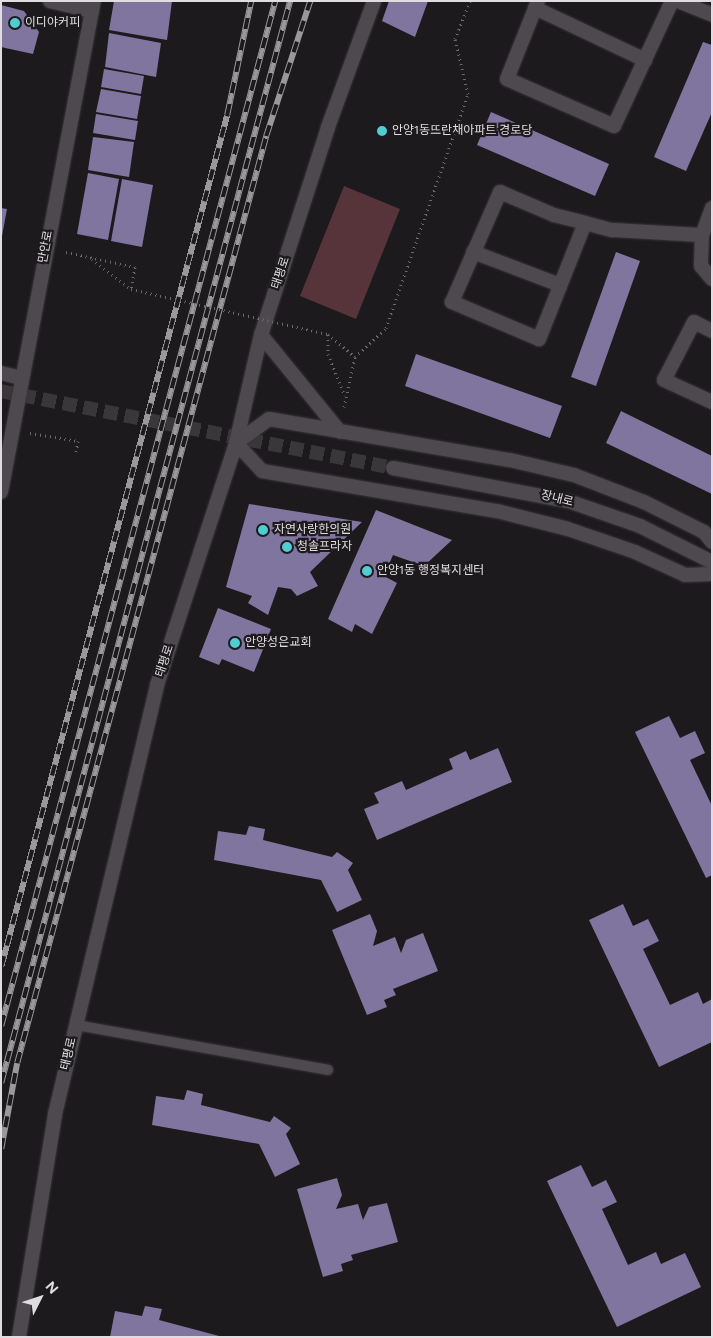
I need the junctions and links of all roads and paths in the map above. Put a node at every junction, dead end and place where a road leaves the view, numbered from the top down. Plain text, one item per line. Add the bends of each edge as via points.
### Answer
1 (50, 1) edge
2 (374, 1) edge
3 (470, 1) edge
4 (672, 1) edge
5 (678, 1) edge
6 (536, 5) edge
7 (93, 6) edge
8 (712, 16) edge
9 (645, 60) junction
10 (712, 208) edge
11 (585, 223) junction
12 (702, 235) junction
13 (45, 248) junction
14 (473, 252) junction
15 (90, 257) junction
16 (712, 279) edge
17 (560, 285) junction
18 (131, 289) junction
19 (712, 331) edge
20 (328, 334) junction
21 (261, 335) junction
22 (355, 357) junction
23 (1, 373) edge
24 (21, 378) junction
25 (345, 396) junction
26 (712, 402) edge
27 (9, 422) edge
28 (340, 432) junction
29 (236, 443) junction
30 (76, 452) dead end
31 (392, 468) tunnel mouth
32 (1, 492) edge
33 (712, 542) edge
34 (712, 562) edge
35 (712, 574) edge
36 (76, 1025) junction
37 (328, 1070) dead end
38 (19, 1337) edge

1 - 7 street
2 - 21 street, 태평로 via 328,127
3 - 22 path via 455,39 468,94 386,328
4 - 9 street
5 - 8 street
6 - 9 street
6 - 9 street via 507,79 614,126
7 - 13 street, 만안로
10 - 12 street
11 - 12 street via 612,230
11 - 14 street via 554,215 500,192
11 - 17 street
12 - 16 street via 701,266
13 - 15 path
13 - 24 street, 만안로
14 - 17 street
14 - 17 street via 452,302 539,339
15 - 18 path
15 - 18 path, bridge via 135,267
18 - 20 path, bridge
19 - 26 street via 694,322 664,380
20 - 22 path
20 - 25 path, bridge via 328,354
21 - 28 street
21 - 29 street, 태평로
22 - 25 path
23 - 24 street
24 - 27 street, 만안로
25 - 28 path
27 - 30 path via 78,441
27 - 32 street, 만안로
28 - 29 street via 269,419
28 - 33 street via 510,460 574,475 644,502 704,532
29 - 35 street via 262,471 497,511 568,529 635,552 685,575
29 - 36 street, 태평로 via 157,685
31 - 34 street, 장내로 via 568,501 640,526
36 - 37 lane
36 - 38 street, 태평로 via 55,1114

